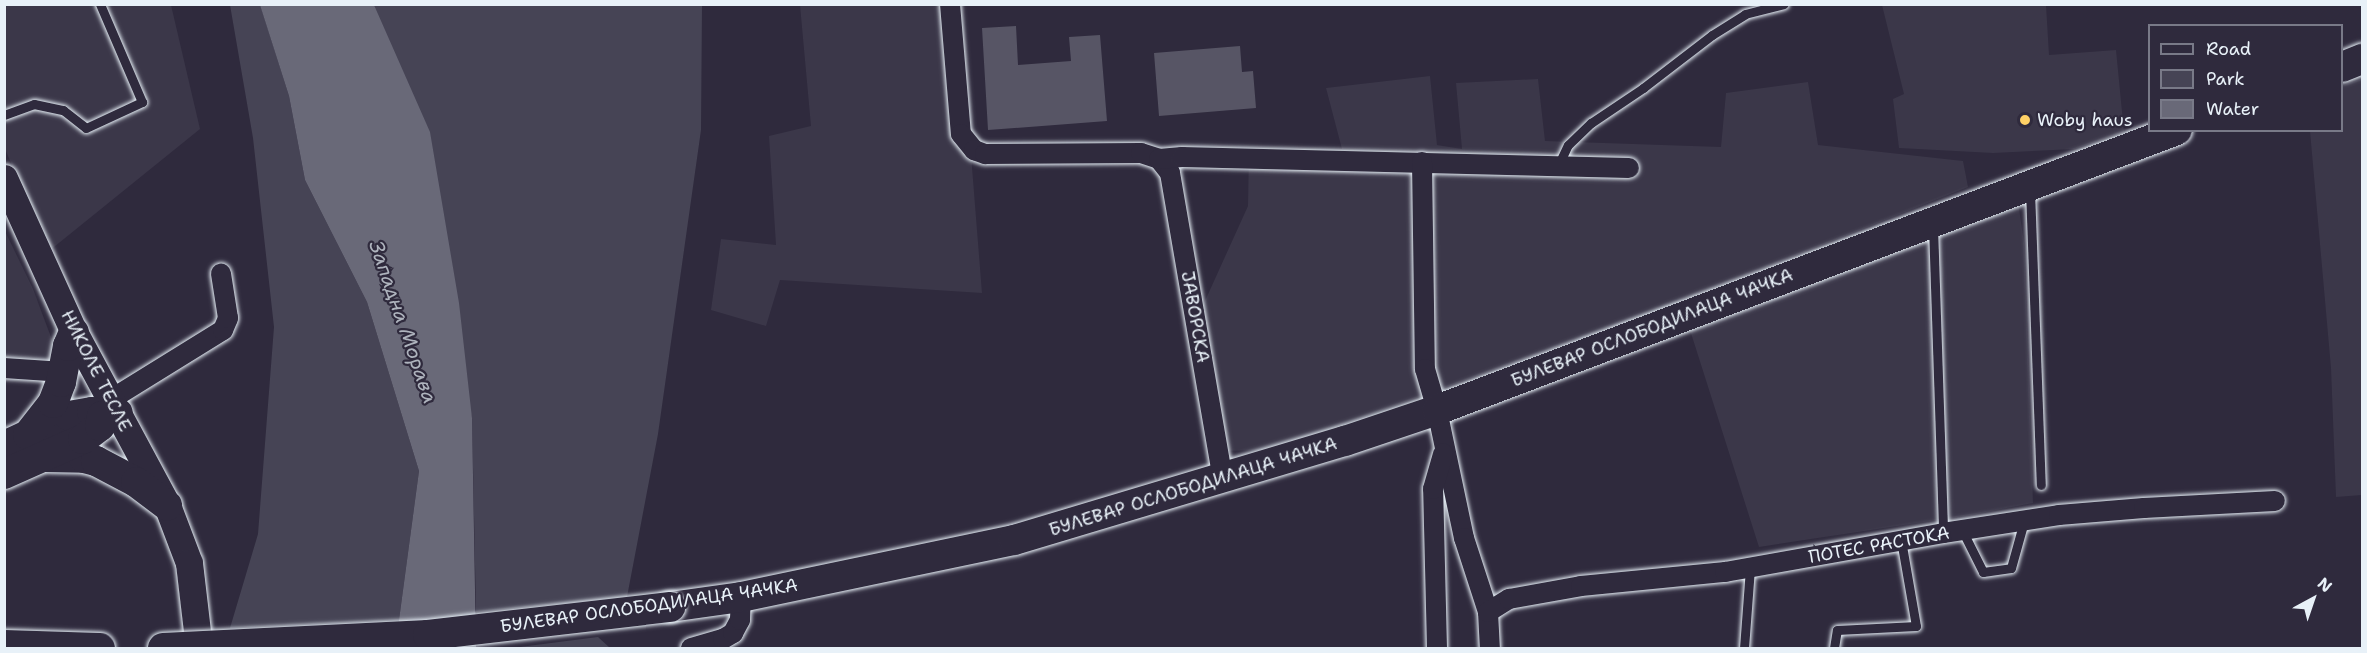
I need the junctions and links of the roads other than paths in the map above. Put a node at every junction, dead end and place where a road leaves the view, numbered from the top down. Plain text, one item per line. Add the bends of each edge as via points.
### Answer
1 (100, 4) edge
2 (951, 4) edge
3 (1784, 4) edge
4 (2362, 58) edge
5 (2343, 67) edge
6 (4, 115) edge
7 (2172, 132) edge
8 (1159, 159) junction
9 (1422, 162) junction
10 (1558, 166) junction
11 (1629, 168) dead end
12 (4, 178) edge
13 (2030, 185) junction
14 (1933, 221) junction
15 (221, 274) dead end
16 (74, 332) junction
17 (4, 368) edge
18 (64, 372) junction
19 (110, 410) junction
20 (1437, 410) junction
21 (26, 446) edge
22 (1444, 450) junction
23 (4, 474) edge
24 (1223, 479) junction
25 (2041, 485) dead end
26 (2275, 501) dead end
27 (167, 505) junction
28 (2024, 521) junction
29 (1952, 531) junction
30 (1901, 540) junction
31 (1750, 568) junction
32 (741, 597) junction
33 (1488, 612) junction
34 (4, 645) edge
35 (100, 648) edge
36 (163, 648) edge
37 (199, 648) edge
38 (691, 648) edge
39 (1437, 648) edge
40 (1490, 648) edge
41 (1744, 648) edge
42 (1834, 648) edge

1 - 6 lane via 142,102 86,128 63,110 34,104
2 - 8 street via 961,134 974,150 985,154 1141,153
3 - 10 lane via 1745,14 1712,34 1591,123 1568,145
4 - 5 main road
7 - 13 main road, БУЛЕВАР ОСЛОБОДИЛАЦА ЧАЧКА
8 - 9 street
8 - 24 street, ЈАВОРСКА via 1170,173
9 - 10 street
9 - 20 street via 1425,369
10 - 11 street
12 - 16 street, НИКОЛЕ ТЕСЛЕ
13 - 14 main road, БУЛЕВАР ОСЛОБОДИЛАЦА ЧАЧКА
13 - 25 lane
14 - 20 main road, БУЛЕВАР ОСЛОБОДИЛАЦА ЧАЧКА
14 - 29 lane
15 - 19 street via 228,318 223,330
16 - 18 main road
16 - 19 street, НИКОЛЕ ТЕСЛЕ
17 - 18 street
18 - 21 main road via 53,403
19 - 21 main road via 83,439
19 - 27 street, НИКОЛЕ ТЕСЛЕ
20 - 22 street
20 - 24 main road, БУЛЕВАР ОСЛОБОДИЛАЦА ЧАЧКА
21 - 23 main road
21 - 27 main road via 96,461 124,474
22 - 33 street via 1464,538
22 - 39 street via 1433,489
24 - 32 main road, БУЛЕВАР ОСЛОБОДИЛАЦА ЧАЧКА via 1014,540
26 - 28 street, ПОТЕС РАСТОКА via 2144,508
27 - 37 street, НИКОЛЕ ТЕСЛЕ via 189,563
28 - 29 street, ПОТЕС РАСТОКА
28 - 29 lane via 2011,568 1983,572
29 - 30 street, ПОТЕС РАСТОКА
30 - 31 street, ПОТЕС РАСТОКА
30 - 42 lane via 1916,626 1837,630
31 - 33 street, ПОТЕС РАСТОКА via 1581,586 1509,599
31 - 41 lane
32 - 36 main road, БУЛЕВАР ОСЛОБОДИЛАЦА ЧАЧКА, bridge via 428,635
32 - 38 street via 740,620 734,633
33 - 40 street
34 - 35 main road

